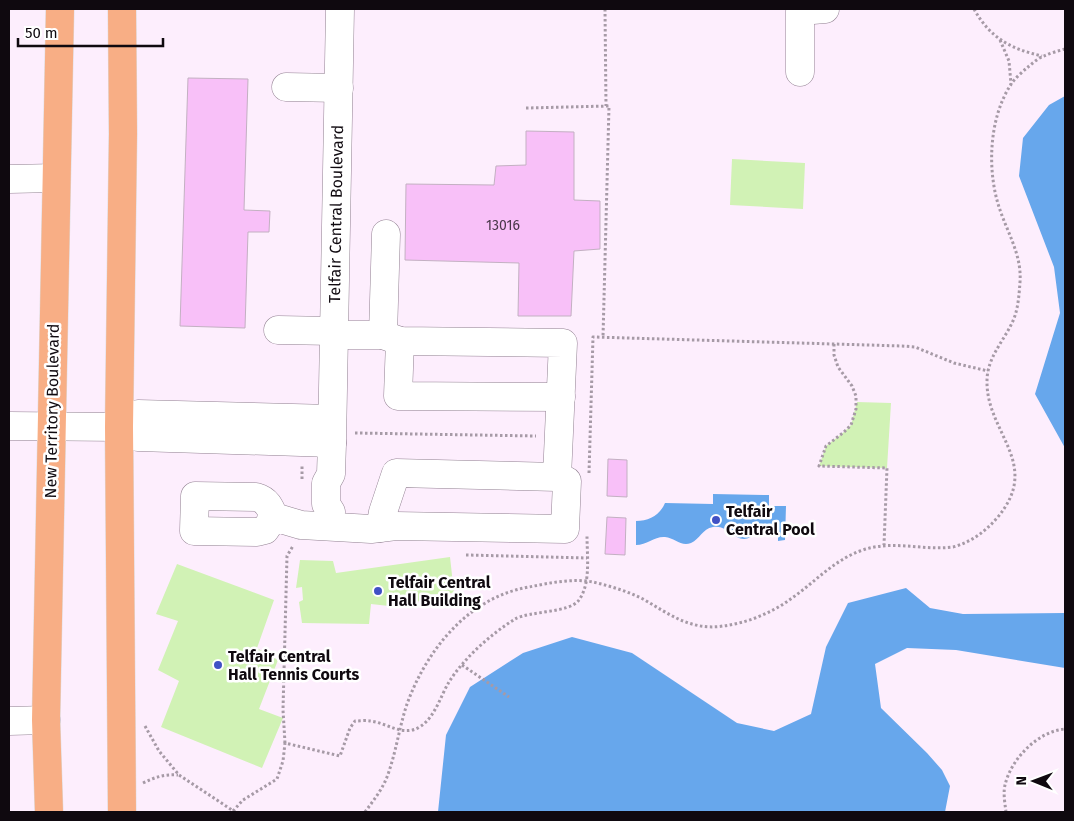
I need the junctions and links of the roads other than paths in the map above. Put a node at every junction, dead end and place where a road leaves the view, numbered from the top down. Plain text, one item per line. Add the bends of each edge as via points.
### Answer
1 (60, 9) edge
2 (122, 9) edge
3 (340, 9) edge
4 (825, 9) edge
5 (800, 72) dead end
6 (286, 87) dead end
7 (339, 88) junction
8 (56, 178) junction
9 (9, 179) edge
10 (386, 234) dead end
11 (278, 330) dead end
12 (334, 333) junction
13 (392, 338) junction
14 (561, 397) junction
15 (9, 426) edge
16 (51, 427) junction
17 (119, 427) junction
18 (332, 431) junction
19 (557, 477) junction
20 (274, 517) dead end
21 (330, 519) junction
22 (380, 528) junction
23 (46, 720) junction
24 (9, 722) edge
25 (49, 812) edge
26 (122, 812) edge

1 - 8 main road, New Territory Boulevard
2 - 17 main road
3 - 7 street, Telfair Central Boulevard
4 - 5 street via 800,11
6 - 7 street
7 - 12 street, Telfair Central Boulevard
8 - 9 street
8 - 16 main road, New Territory Boulevard
10 - 13 street
11 - 12 street
12 - 13 street
12 - 18 street, Telfair Central Boulevard
13 - 14 street via 398,396
13 - 14 street via 563,343
14 - 19 street
15 - 16 street
16 - 17 street
16 - 23 main road, New Territory Boulevard
17 - 18 street via 138,437 242,428
17 - 26 main road
18 - 21 street, Telfair Central Boulevard via 331,474 336,483
19 - 22 street via 396,473
19 - 22 street via 567,482 565,529
20 - 21 street via 300,525
21 - 22 street
23 - 24 street
23 - 25 main road, New Territory Boulevard

